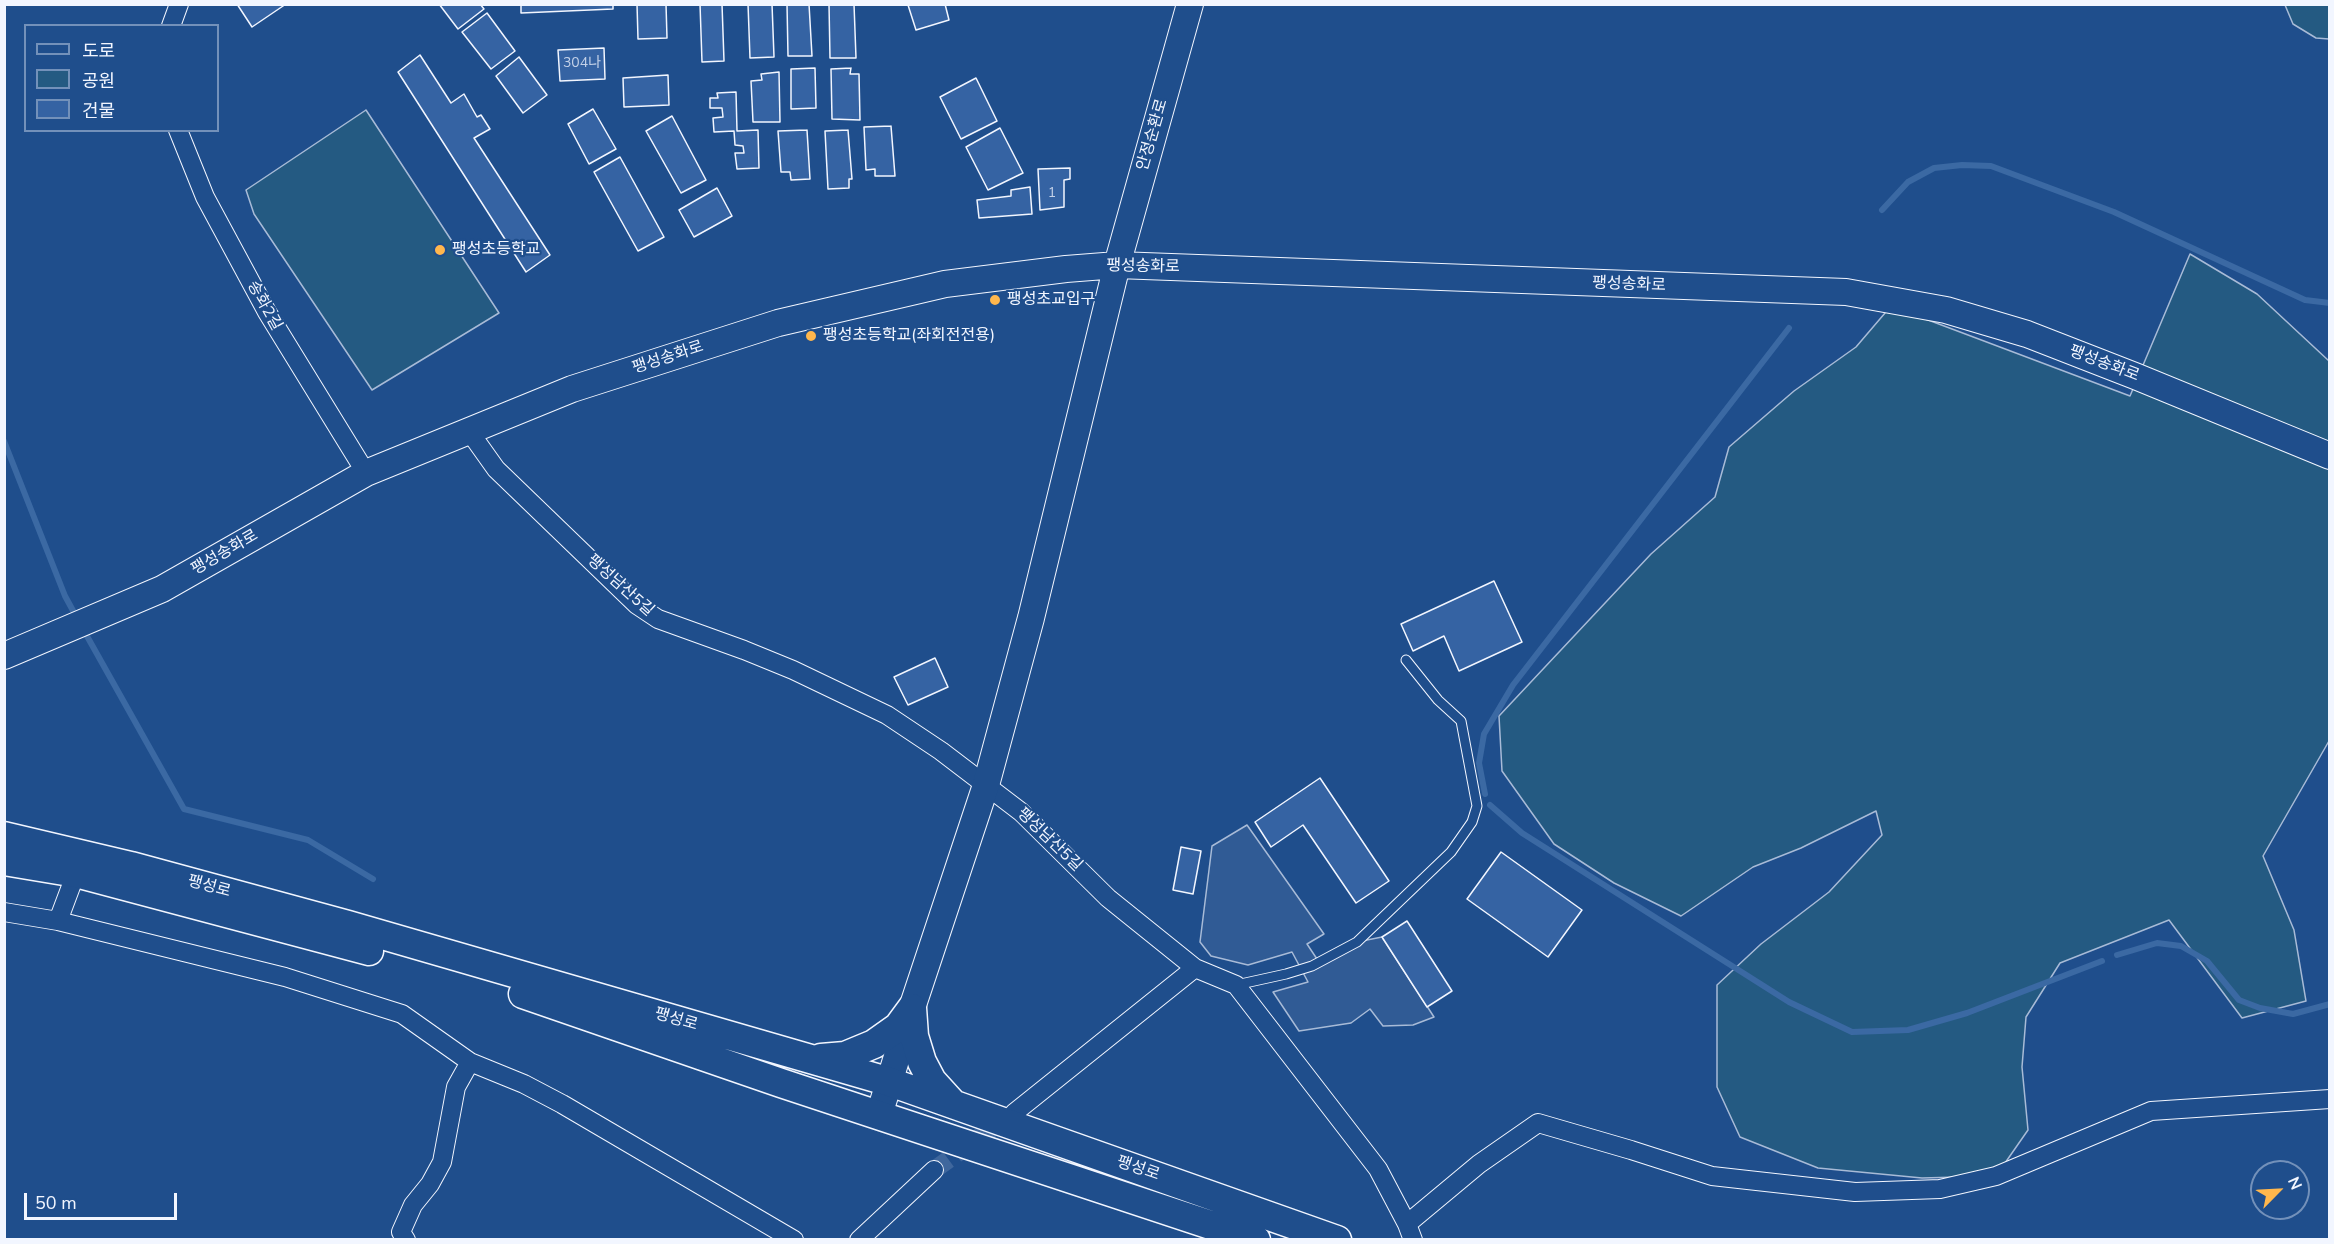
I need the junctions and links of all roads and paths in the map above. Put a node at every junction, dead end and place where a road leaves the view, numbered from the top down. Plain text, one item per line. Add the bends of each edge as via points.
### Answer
1 (179, 4) edge
2 (1190, 4) edge
3 (172, 24) edge
4 (179, 132) edge
5 (1117, 265) junction
6 (469, 431) junction
7 (2330, 456) edge
8 (366, 473) junction
9 (4, 656) edge
10 (1406, 660) dead end
11 (986, 785) junction
12 (4, 825) edge
13 (4, 836) edge
14 (35, 842) junction
15 (4, 861) edge
16 (76, 873) junction
17 (4, 912) edge
18 (58, 921) junction
19 (1195, 968) junction
20 (1236, 985) junction
21 (912, 1008) junction
22 (808, 1058) junction
23 (470, 1062) junction
24 (890, 1082) junction
25 (2330, 1099) edge
26 (954, 1104) junction
27 (1014, 1113) tunnel mouth
28 (879, 1115) junction
29 (934, 1170) tunnel mouth
30 (1410, 1232) edge
31 (406, 1239) edge
32 (794, 1239) edge
33 (859, 1239) edge
34 (1256, 1239) edge
35 (1337, 1239) edge

1 - 3 street
2 - 5 street, 안정순환로
4 - 8 street, 송화2길 via 205,197 267,312
5 - 6 street, 팽성송화로 via 945,284 778,323 572,389
5 - 7 street, 팽성송화로 via 1846,292 1946,310 2027,334
5 - 11 street, 안정순환로
6 - 8 street, 팽성송화로
6 - 11 street, 팽성남산5길 via 496,469 637,605 658,619 794,670 887,715
8 - 9 street, 팽성송화로 via 162,589
10 - 20 lane via 1438,700 1461,720 1478,806 1472,822 1451,852 1357,942 1312,966
11 - 19 street, 팽성남산5길 via 1021,812 1108,898
11 - 21 street, 안정순환로
12 - 14 street
13 - 14 main road, 팽성로
14 - 22 main road, 팽성로 via 348,925
15 - 16 main road, 팽성로
16 - 18 street
16 - 28 main road, 팽성로 via 495,984
17 - 18 street
18 - 23 street via 285,977 402,1014
19 - 20 street, 팽성남산5길
19 - 27 street
20 - 30 street via 1378,1169
21 - 22 main road via 898,1027 864,1048 834,1058
21 - 24 street, 안정순환로
21 - 26 main road via 914,1036 922,1062 932,1081
22 - 24 main road, 팽성로
23 - 31 street via 456,1087 442,1162 413,1205 401,1232
23 - 32 street via 562,1104
24 - 26 main road, 팽성로
24 - 28 street, 안정순환로
25 - 30 street via 2151,1111 1996,1176 1940,1189 1866,1192 1712,1176 1538,1123 1479,1164
26 - 35 main road, 팽성로
28 - 34 main road, 팽성로
29 - 33 street

